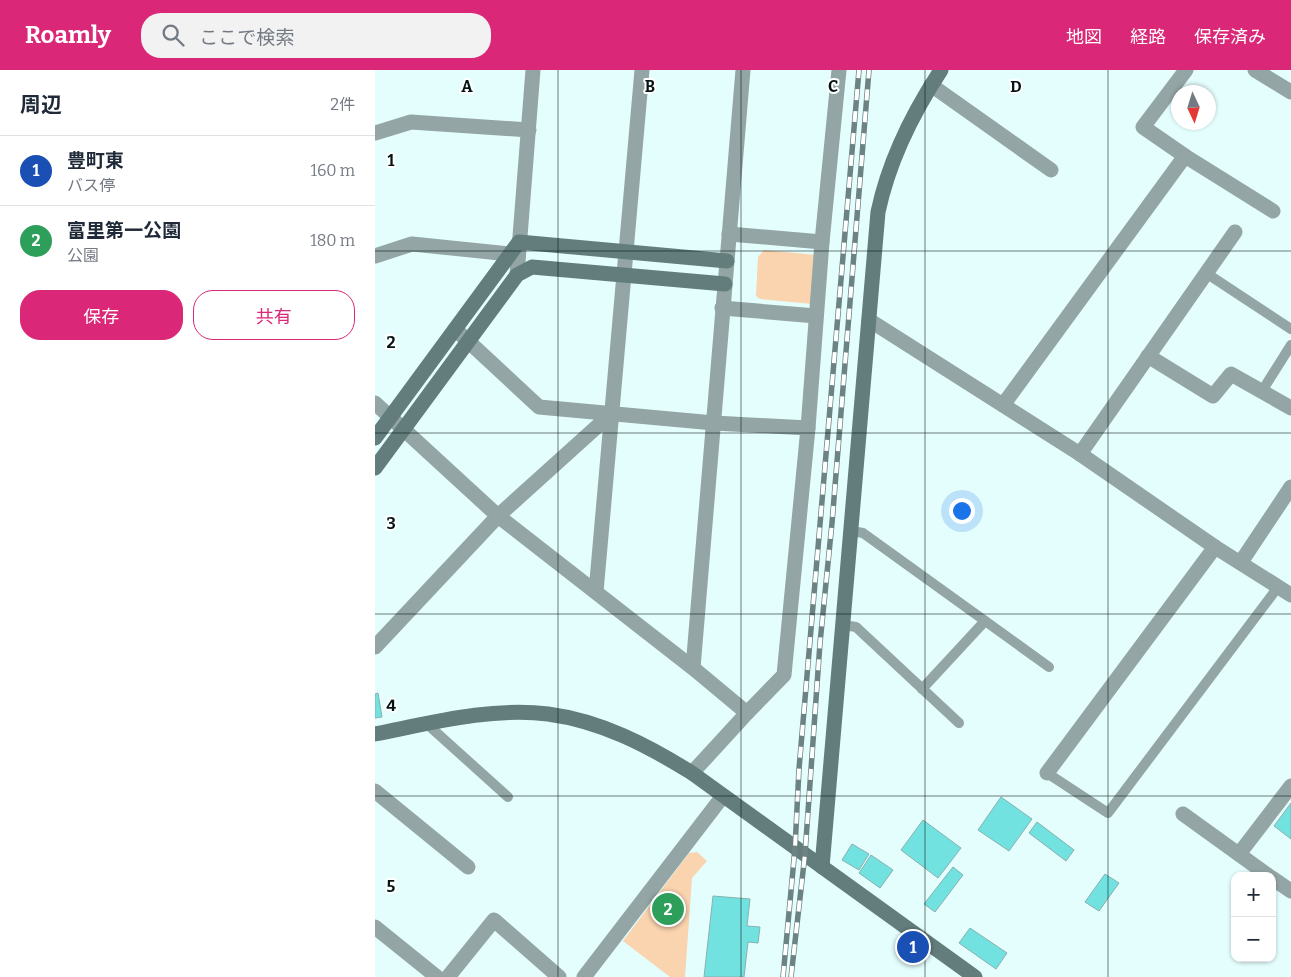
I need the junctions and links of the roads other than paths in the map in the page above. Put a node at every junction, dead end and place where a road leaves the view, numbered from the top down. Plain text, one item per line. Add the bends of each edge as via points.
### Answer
1 (533, 70) edge
2 (642, 70) edge
3 (743, 70) edge
4 (839, 70) edge
5 (941, 70) edge
6 (1186, 70) edge
7 (1255, 70) edge
8 (931, 85) junction
9 (1291, 92) edge
10 (529, 130) junction
11 (375, 133) edge
12 (1185, 156) junction
13 (1051, 170) dead end
14 (1273, 211) dead end
15 (1235, 232) dead end
16 (729, 234) junction
17 (822, 242) junction
18 (515, 248) junction
19 (625, 251) junction
20 (375, 256) edge
21 (727, 261) junction
22 (1206, 274) junction
23 (517, 275) junction
24 (623, 275) junction
25 (725, 284) junction
26 (722, 308) junction
27 (816, 316) junction
28 (869, 320) junction
29 (455, 329) junction
30 (1291, 329) edge
31 (468, 342) junction
32 (1291, 345) edge
33 (1148, 356) junction
34 (1262, 391) junction
35 (375, 403) edge
36 (1003, 405) junction
37 (1291, 408) edge
38 (611, 414) junction
39 (391, 417) junction
40 (714, 423) junction
41 (807, 428) junction
42 (403, 429) junction
43 (375, 438) edge
44 (1080, 454) junction
45 (375, 468) edge
46 (1291, 487) edge
47 (498, 516) junction
48 (851, 531) junction
49 (1215, 547) junction
50 (1241, 562) junction
51 (1285, 591) edge
52 (596, 592) junction
53 (985, 621) junction
54 (843, 625) junction
55 (375, 647) edge
56 (1049, 666) dead end
57 (693, 668) junction
58 (922, 689) junction
59 (747, 713) junction
60 (427, 724) junction
61 (959, 724) dead end
62 (375, 734) edge
63 (692, 773) junction
64 (1047, 774) joint
65 (1291, 786) edge
66 (375, 791) edge
67 (723, 796) junction
68 (509, 797) dead end
69 (1183, 814) dead end
70 (1239, 854) junction
71 (468, 867) dead end
72 (822, 867) junction
73 (1264, 872) edge
74 (1276, 880) edge
75 (1291, 891) edge
76 (375, 927) edge
77 (437, 977) edge
78 (447, 977) edge
79 (559, 977) edge
80 (583, 977) edge
81 (975, 977) edge

1 - 10 street
2 - 19 street
3 - 16 street
4 - 17 street
5 - 8 street
6 - 12 street via 1143,127
7 - 9 street
8 - 13 street
8 - 28 street via 908,126 883,185
10 - 11 street via 411,122
10 - 18 street
12 - 14 street
12 - 36 street
15 - 22 street
16 - 17 street
16 - 21 street
17 - 27 street
18 - 19 street
18 - 20 street via 412,244
18 - 23 street
18 - 29 street
19 - 21 street
19 - 24 street
21 - 25 street
22 - 30 lane
22 - 33 street
23 - 24 street via 532,268
23 - 31 street
24 - 25 street
24 - 38 street
25 - 26 street
26 - 27 street
26 - 40 street
27 - 41 street
28 - 36 street
28 - 48 street
29 - 31 street
29 - 39 street
31 - 38 street via 539,407
31 - 42 street
32 - 34 lane
33 - 34 street via 1213,396 1231,374
33 - 44 street
34 - 37 street
35 - 39 street
36 - 44 street
38 - 40 street
38 - 47 street
38 - 52 street
39 - 42 street
39 - 43 street
40 - 41 street
40 - 57 street
41 - 59 street via 784,675
42 - 45 street
42 - 47 street
44 - 49 street
46 - 50 street
47 - 52 street
47 - 55 street
48 - 53 lane via 863,533
48 - 54 street
49 - 50 street
49 - 64 street
50 - 51 street
51 - 64 lane via 1108,813
52 - 57 street
53 - 56 lane
53 - 58 lane
54 - 58 lane via 856,627
54 - 72 street
57 - 59 street
58 - 61 lane
59 - 63 street
60 - 62 street
60 - 63 street via 514,713 548,714 618,733 655,750
60 - 68 lane
63 - 67 street
65 - 70 street
66 - 71 street
67 - 72 street
67 - 80 street
69 - 70 street
70 - 73 street
72 - 81 street
74 - 75 street
76 - 77 street
78 - 79 street via 494,920

